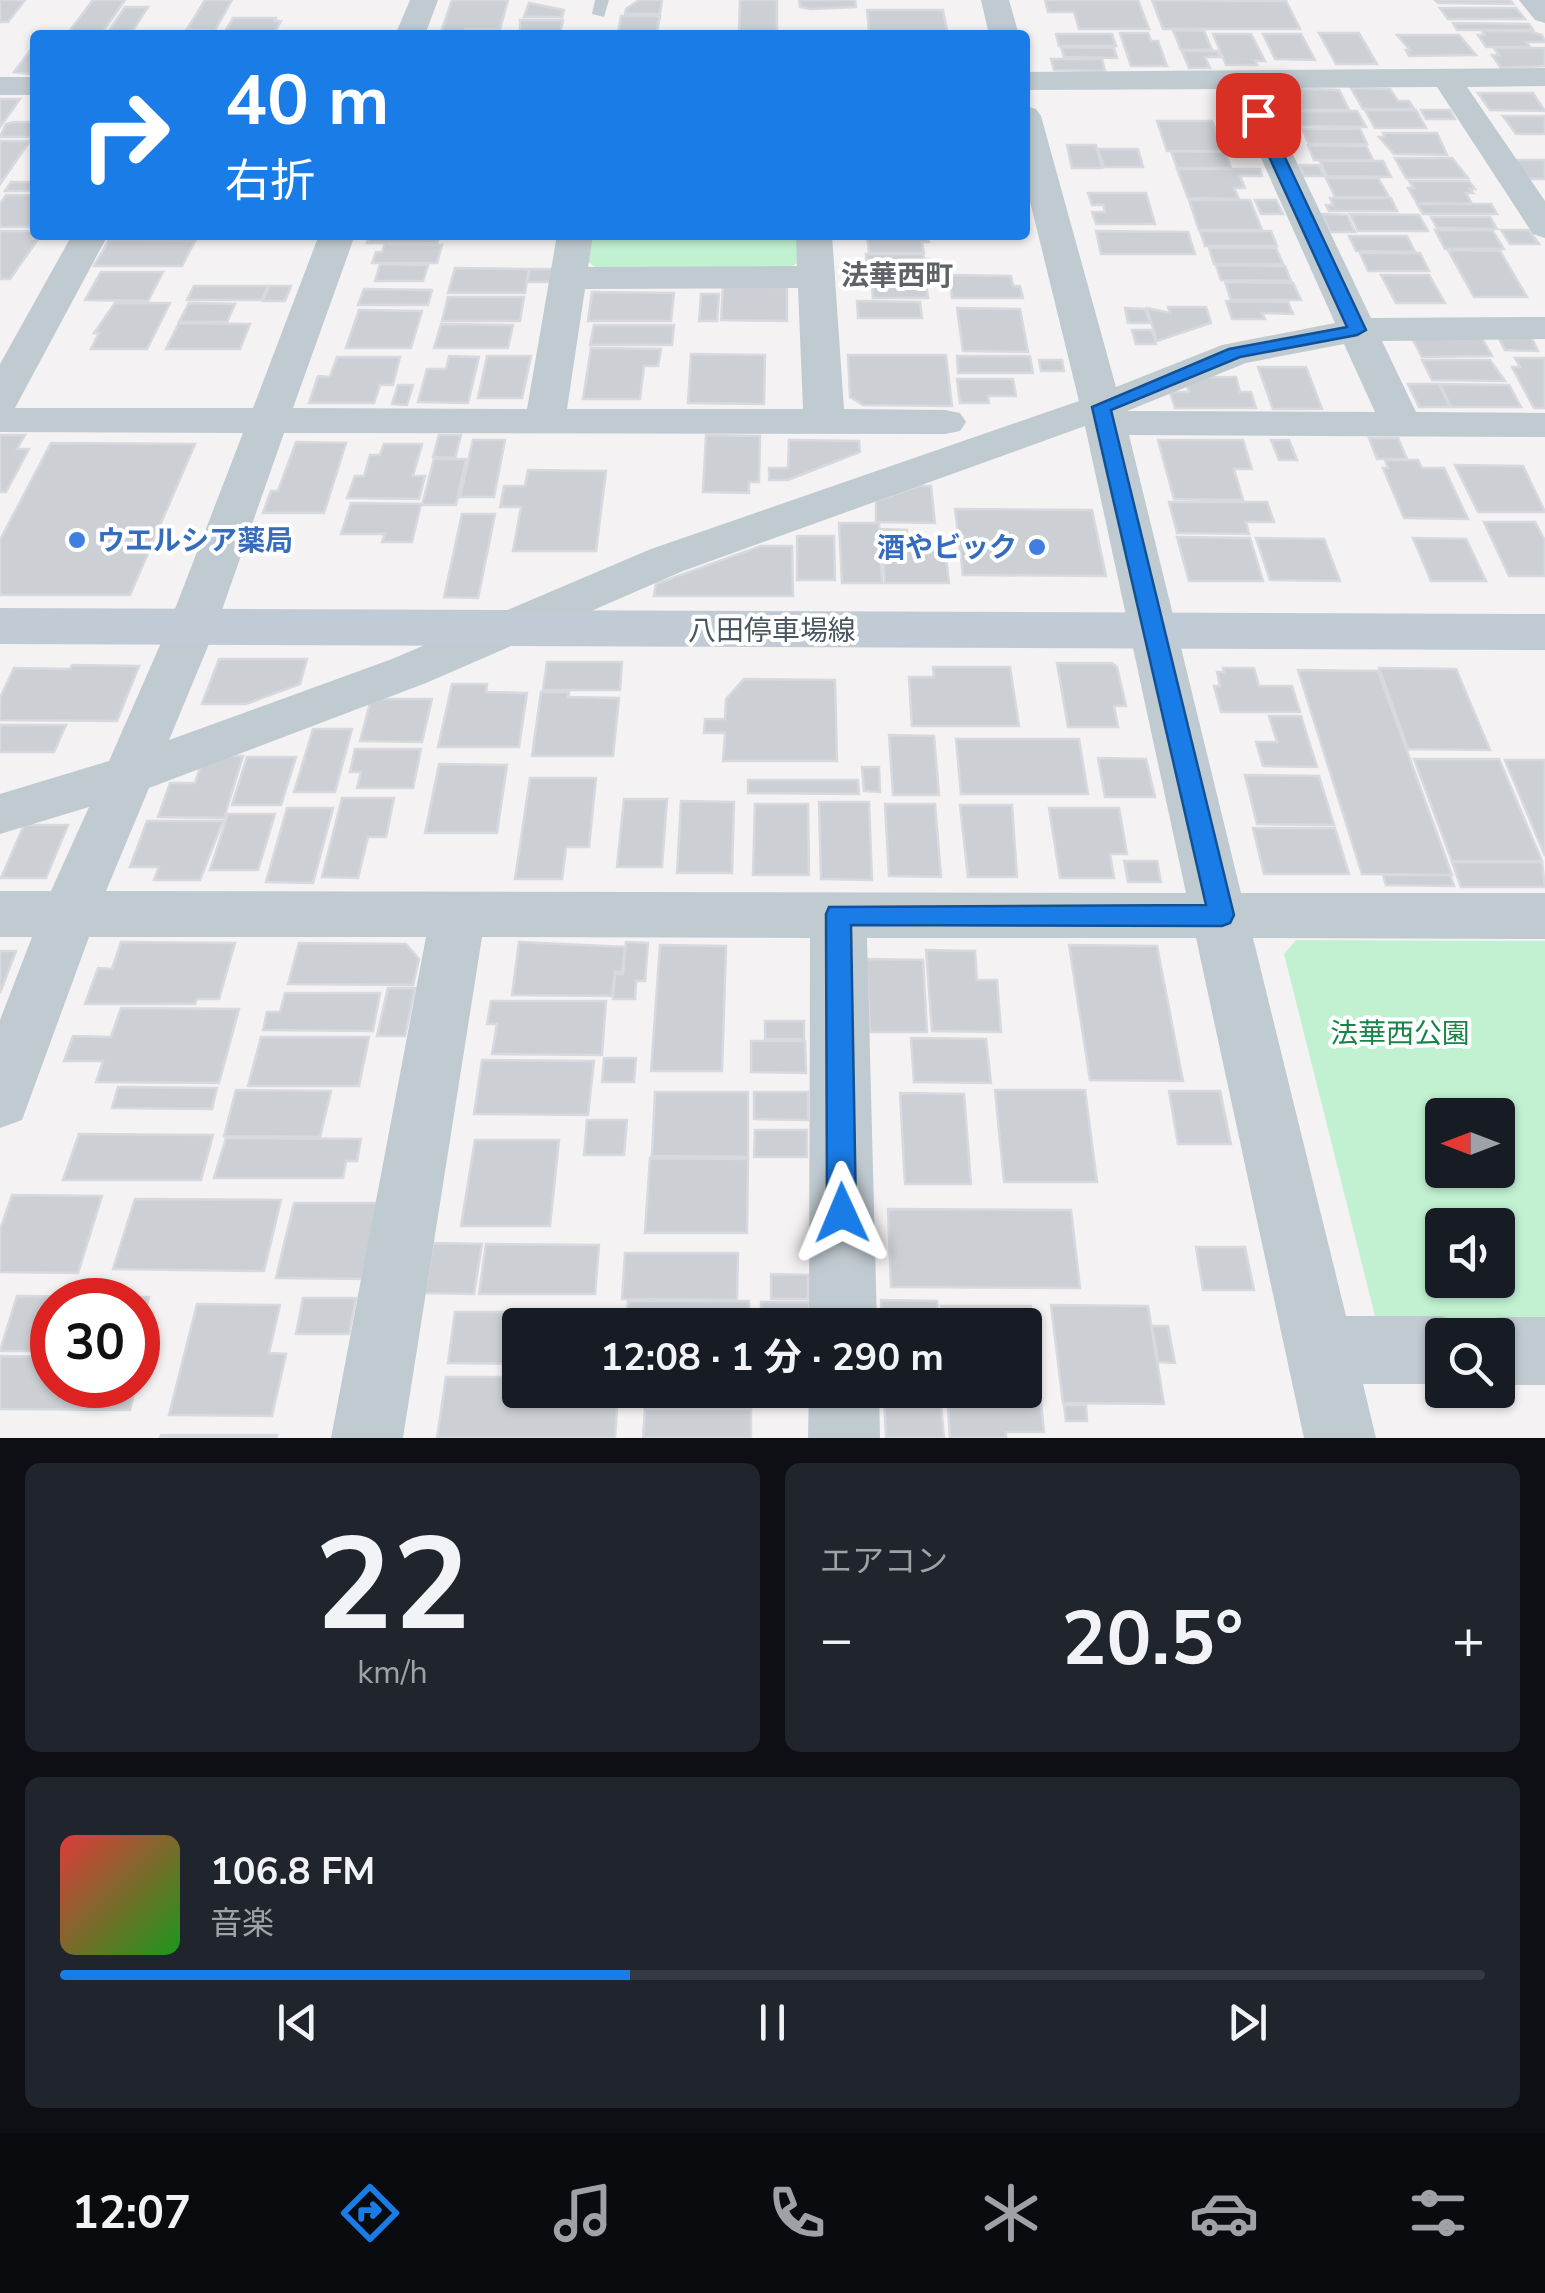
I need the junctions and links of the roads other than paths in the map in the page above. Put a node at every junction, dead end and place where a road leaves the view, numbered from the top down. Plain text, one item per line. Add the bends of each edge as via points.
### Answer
1 (424, 0) edge
2 (995, 0) edge
3 (1534, 0) edge
4 (1545, 14) edge
5 (412, 30) edge
6 (1003, 30) edge
7 (1545, 77) edge
8 (1446, 78) junction
9 (1241, 79) junction
10 (1030, 81) edge
11 (0, 86) edge
12 (30, 86) edge
13 (1030, 135) edge
14 (1545, 227) edge
15 (87, 240) edge
16 (334, 240) edge
17 (574, 240) edge
18 (814, 240) edge
19 (568, 278) junction
20 (816, 278) junction
21 (1545, 328) edge
22 (1357, 330) junction
23 (0, 400) edge
24 (1103, 415) junction
25 (0, 420) edge
26 (268, 420) junction
27 (545, 421) junction
28 (824, 422) junction
29 (945, 422) dead end
30 (1401, 424) junction
31 (1545, 425) edge
32 (0, 626) edge
33 (192, 627) junction
34 (508, 629) junction
35 (1154, 631) junction
36 (1545, 632) edge
37 (129, 775) junction
38 (0, 814) edge
39 (0, 914) edge
40 (69, 914) junction
41 (458, 914) junction
42 (838, 914) junction
43 (1222, 915) junction
44 (1545, 916) edge
45 (0, 1100) edge
46 (843, 1308) edge
47 (1321, 1350) junction
48 (1425, 1350) edge
49 (1515, 1351) edge
50 (1545, 1351) edge
51 (844, 1408) edge
52 (367, 1438) edge
53 (844, 1438) edge
54 (1340, 1438) edge

1 - 5 street
2 - 6 street
3 - 4 street
7 - 8 street
8 - 9 street
8 - 14 street
9 - 10 street
9 - 22 street
11 - 12 street
13 - 24 street
15 - 23 street
16 - 26 street
17 - 19 street
18 - 20 street
19 - 20 street
19 - 27 street
20 - 28 street
21 - 22 street
22 - 24 street via 1236,353
22 - 30 street
24 - 30 street
24 - 34 street via 668,560
24 - 35 street
25 - 26 street
26 - 27 street
26 - 33 street
27 - 28 street
28 - 29 street
30 - 31 street
32 - 33 main road, 八田停車場線
33 - 34 main road, 八田停車場線
33 - 37 street
34 - 35 main road, 八田停車場線
34 - 37 street
35 - 36 main road, 八田停車場線
35 - 43 street
37 - 38 street
37 - 40 street
39 - 40 street
40 - 41 street
40 - 45 street
41 - 42 street
41 - 52 street
42 - 43 street
42 - 46 street
43 - 44 street
43 - 47 street
47 - 48 street
47 - 54 street
49 - 50 street
51 - 53 street

